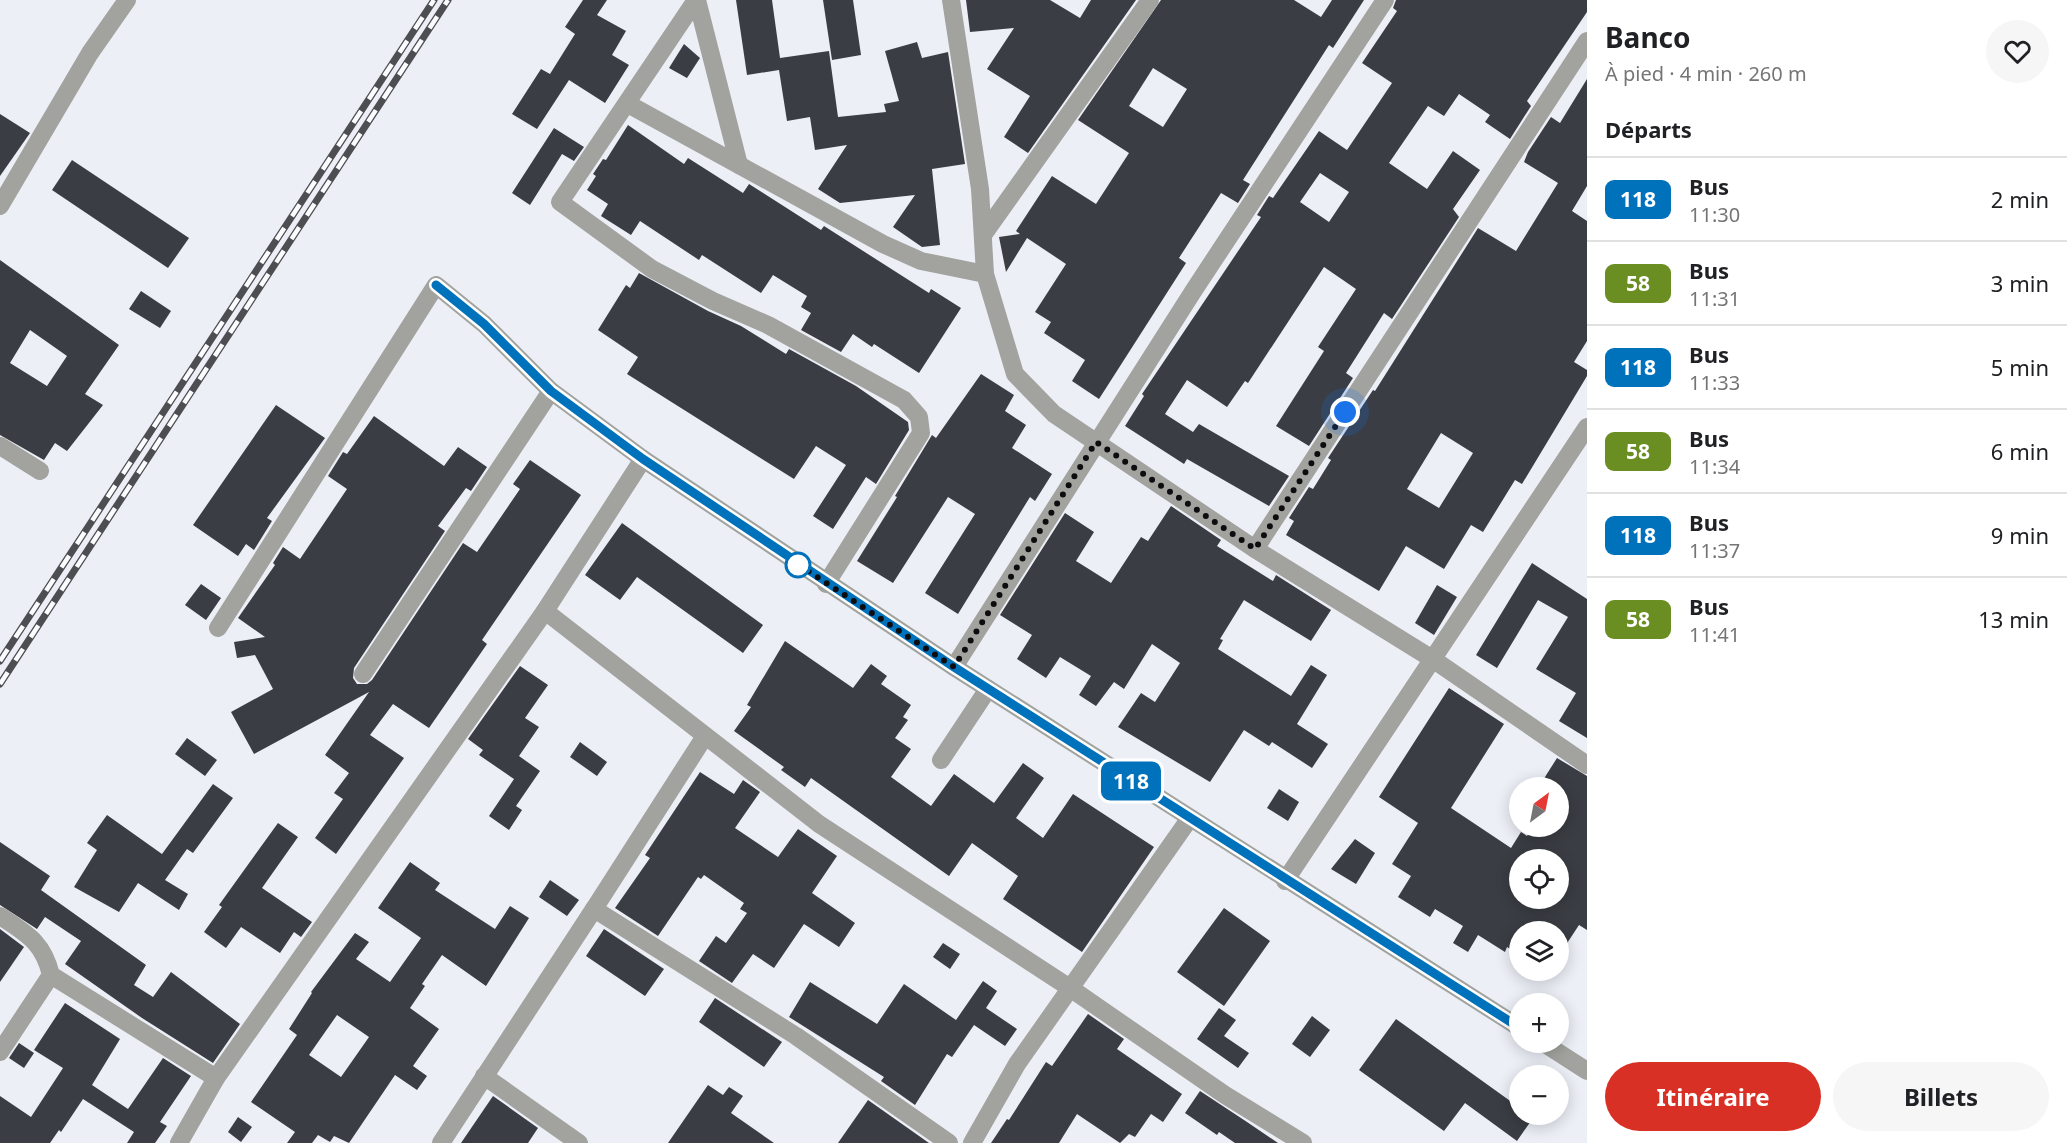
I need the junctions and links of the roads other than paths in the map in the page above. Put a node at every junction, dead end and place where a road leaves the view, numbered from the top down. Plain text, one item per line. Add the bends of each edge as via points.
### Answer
1 (127, 0) edge
2 (697, 0) edge
3 (951, 0) edge
4 (1150, 0) edge
5 (1385, 0) edge
6 (1587, 41) edge
7 (628, 104) junction
8 (739, 165) junction
9 (0, 206) edge
10 (983, 235) junction
11 (985, 274) junction
12 (551, 391) junction
13 (1587, 427) edge
14 (1096, 442) junction
15 (0, 446) edge
16 (643, 459) junction
17 (40, 471) dead end
18 (1255, 549) junction
19 (826, 584) junction
20 (545, 611) junction
21 (218, 628) dead end
22 (1434, 660) junction
23 (954, 667) junction
24 (363, 674) dead end
25 (988, 689) junction
26 (705, 736) junction
27 (941, 760) dead end
28 (1587, 765) edge
29 (1190, 818) junction
30 (1285, 881) junction
31 (594, 909) junction
32 (0, 916) edge
33 (51, 975) junction
34 (1070, 988) junction
35 (1509, 1021) edge
36 (0, 1052) edge
37 (1559, 1053) edge
38 (1587, 1071) edge
39 (484, 1076) junction
40 (216, 1078) junction
41 (182, 1142) edge
42 (441, 1143) edge
43 (579, 1143) edge
44 (949, 1143) edge
45 (972, 1143) edge
46 (1303, 1143) edge

1 - 9 street via 90,53
2 - 7 street
2 - 8 street
3 - 10 street
4 - 10 street
5 - 14 street
6 - 18 street
7 - 8 street
7 - 19 street via 560,202 652,269 863,376 904,400 919,417 921,433
8 - 11 street via 900,252 948,268
10 - 11 street
11 - 14 street via 1015,374 1054,414
12 - 16 street
12 - 21 street via 484,324 436,285
12 - 24 street
13 - 22 street
14 - 18 street
14 - 23 street
15 - 17 street
16 - 19 street
16 - 20 street
18 - 22 street
19 - 23 street
20 - 26 street
20 - 40 street
22 - 28 street
22 - 30 street
23 - 25 street
25 - 27 street
25 - 29 street
26 - 31 street
26 - 34 street via 819,824
29 - 30 street
29 - 34 street
30 - 35 street
31 - 39 street
31 - 44 street via 796,1036
32 - 33 street via 33,938
33 - 36 street
33 - 40 street
34 - 45 street via 1017,1064
34 - 46 street via 1225,1095
37 - 38 street
39 - 42 street
39 - 43 street
40 - 41 street

